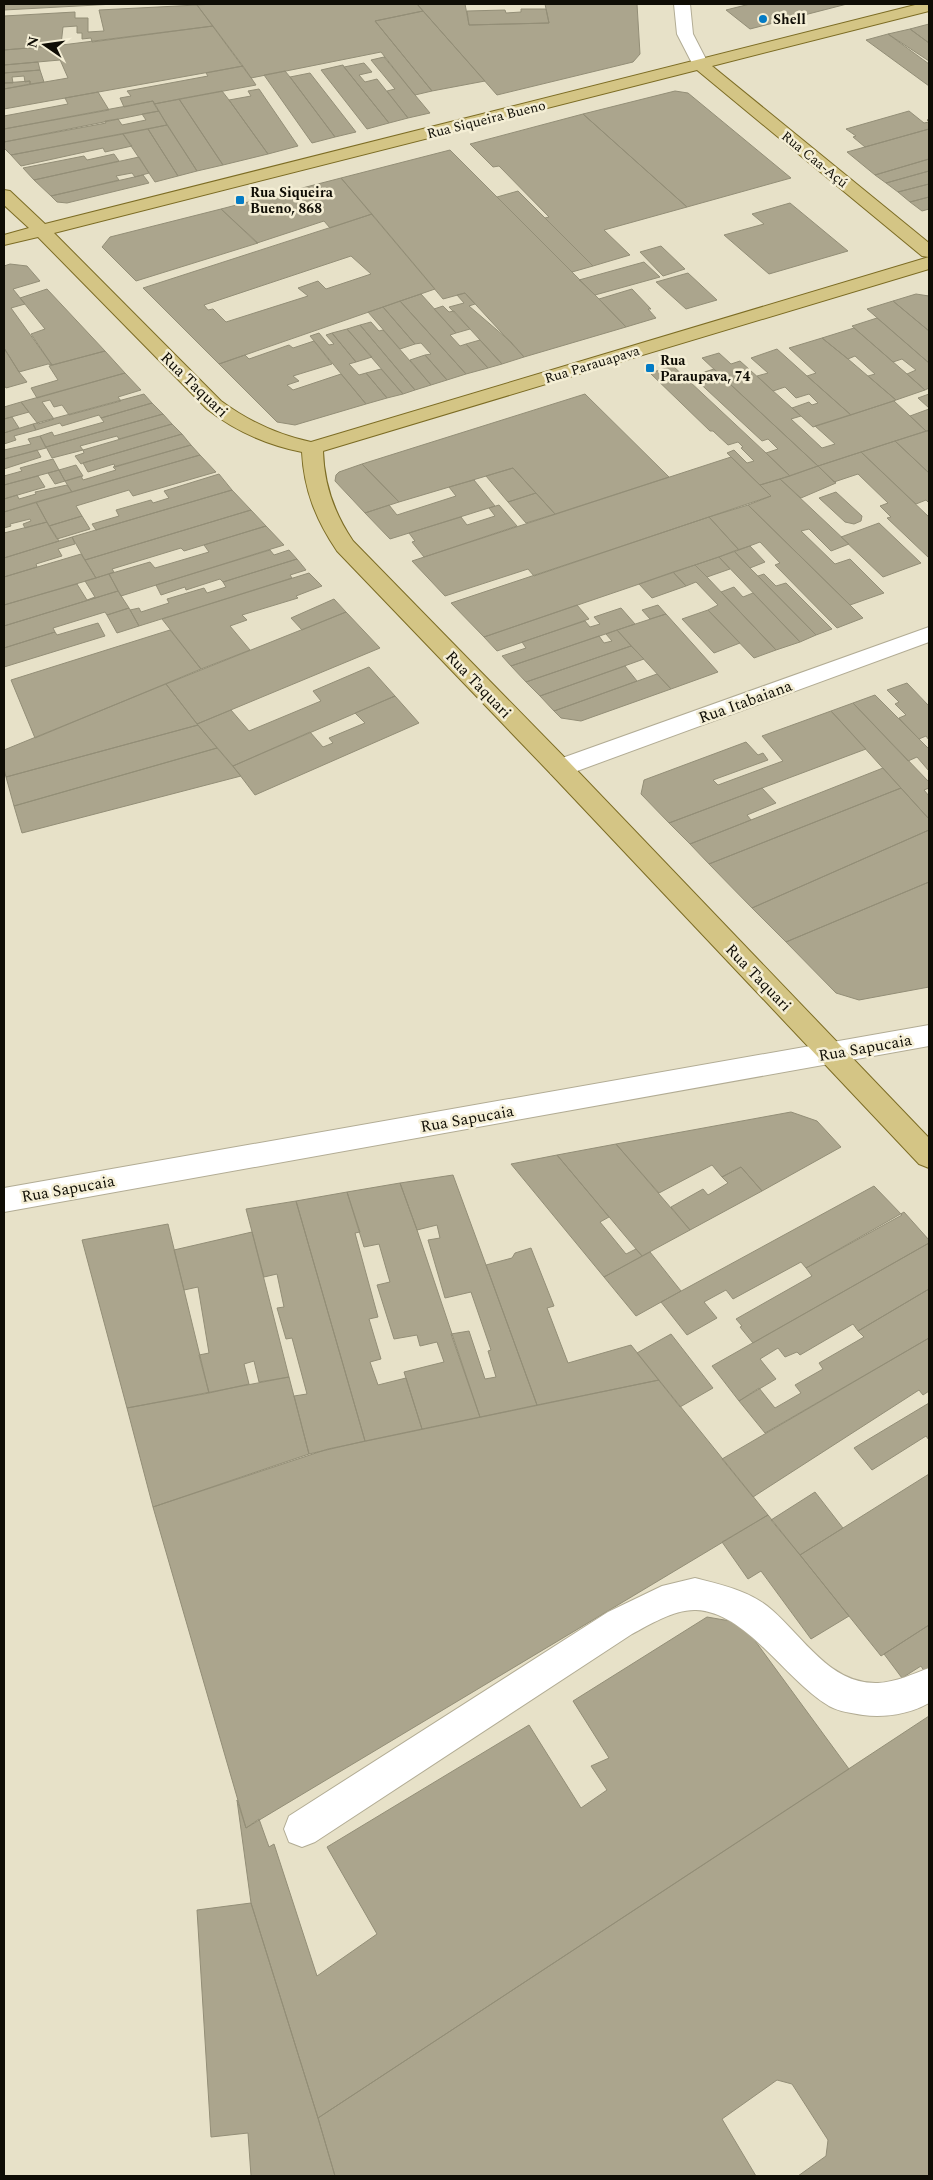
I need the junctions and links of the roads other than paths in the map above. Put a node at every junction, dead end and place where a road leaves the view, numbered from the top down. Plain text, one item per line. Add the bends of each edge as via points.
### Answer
1 (682, 4) edge
2 (929, 6) edge
3 (701, 65) junction
4 (4, 195) edge
5 (42, 231) junction
6 (4, 240) edge
7 (929, 252) edge
8 (929, 263) edge
9 (312, 448) junction
10 (929, 634) edge
11 (560, 768) junction
12 (929, 1035) edge
13 (831, 1053) junction
14 (929, 1156) edge
15 (4, 1200) edge
16 (929, 1685) edge
17 (302, 1830) dead end

1 - 3 street via 685,34
2 - 3 main road, Rua Siqueira Bueno
3 - 5 main road, Rua Siqueira Bueno
3 - 7 main road, Rua Caa-Açú
4 - 5 main road, Rua Taquari
5 - 6 main road, Rua Siqueira Bueno
5 - 9 main road, Rua Taquari via 214,405 234,421 288,444
8 - 9 main road, Rua Parauapava
9 - 11 main road, Rua Taquari via 315,487 330,525 345,546
10 - 11 street, Rua Itabaiana
11 - 13 main road, Rua Taquari
12 - 13 street, Rua Sapucaia
13 - 14 main road, Rua Taquari
13 - 15 street, Rua Sapucaia
16 - 17 street via 914,1693 878,1700 842,1695 810,1672 758,1620 728,1602 695,1594 662,1602 620,1623

